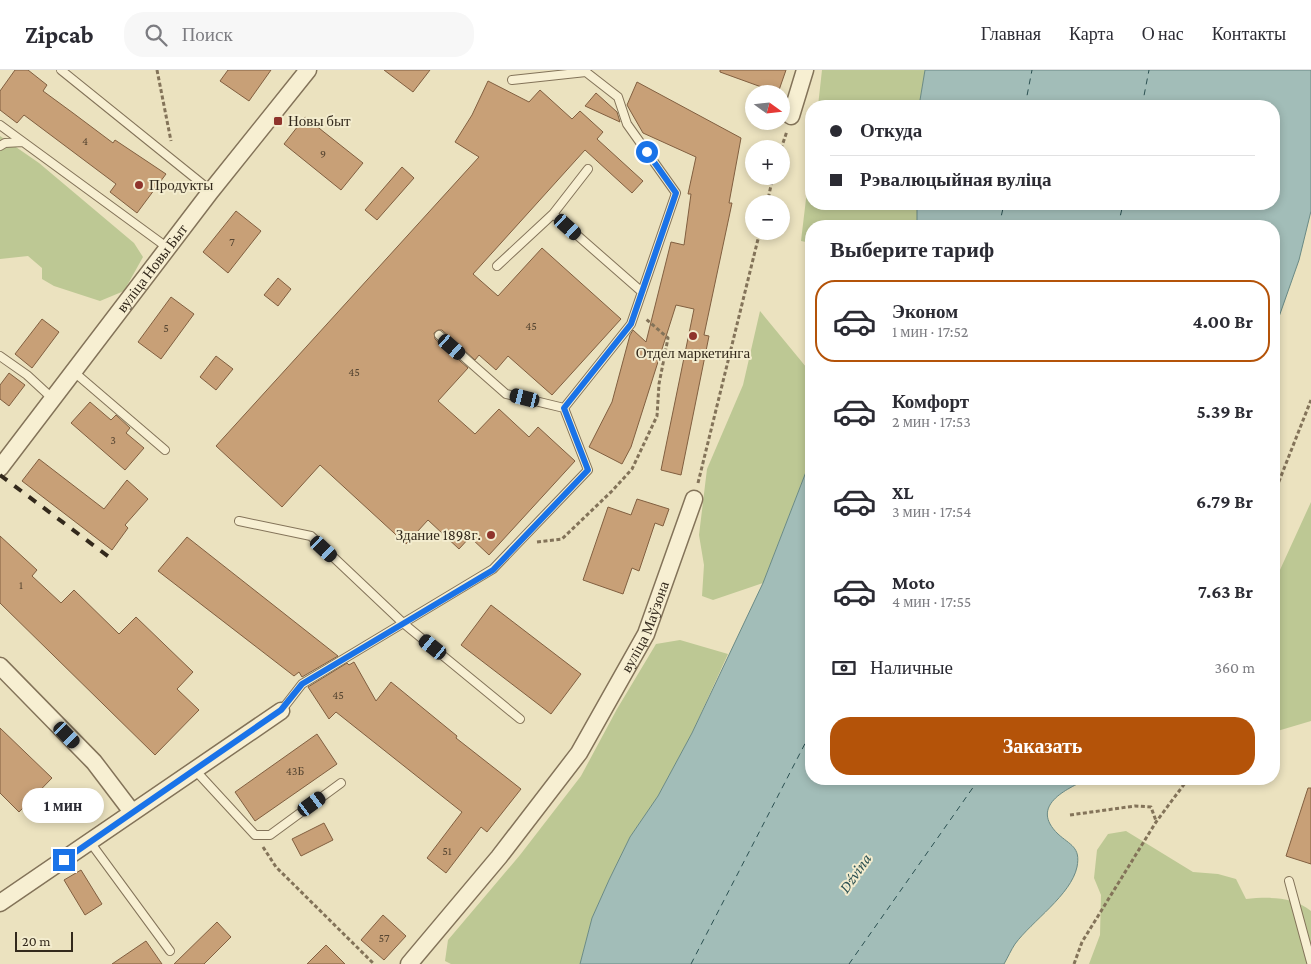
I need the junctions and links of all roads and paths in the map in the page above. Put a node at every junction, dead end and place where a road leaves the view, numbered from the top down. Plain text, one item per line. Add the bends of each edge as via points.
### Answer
1 (62, 70) edge
2 (157, 70) edge
3 (308, 70) edge
4 (805, 70) edge
5 (512, 80) dead end
6 (791, 116) dead end
7 (0, 125) edge
8 (23, 142) junction
9 (0, 146) edge
10 (176, 163) junction
11 (588, 169) dead end
12 (211, 191) junction
13 (553, 214) junction
14 (758, 240) edge
15 (168, 248) junction
16 (497, 266) dead end
17 (642, 292) junction
18 (636, 311) junction
19 (438, 335) dead end
20 (0, 357) edge
21 (74, 372) junction
22 (53, 399) junction
23 (1311, 400) edge
24 (564, 408) junction
25 (165, 450) dead end
26 (0, 468) edge
27 (1280, 479) edge
28 (694, 499) joint
29 (238, 521) dead end
30 (516, 545) junction
31 (403, 623) junction
32 (0, 666) edge
33 (281, 710) joint
34 (520, 719) dead end
35 (195, 770) junction
36 (341, 783) dead end
37 (1184, 785) edge
38 (132, 812) junction
39 (1070, 815) dead end
40 (1156, 822) junction
41 (255, 835) junction
42 (90, 842) junction
43 (1289, 880) dead end
44 (0, 904) edge
45 (170, 951) dead end
46 (1311, 962) edge
47 (374, 964) edge
48 (410, 964) edge
49 (1074, 964) edge

1 - 10 lane
2 - 10 path
3 - 12 street, вуліца Новы Быт
4 - 6 street
5 - 17 lane via 586,72 618,98 627,124 676,193
7 - 8 lane
8 - 9 lane
8 - 15 lane
10 - 12 lane
11 - 13 lane
12 - 15 street, вуліца Новы Быт
13 - 16 lane
13 - 17 lane
14 - 28 path
15 - 21 street, вуліца Новы Быт
17 - 18 lane
18 - 24 lane via 631,324
18 - 30 path via 668,338 657,416 632,469 562,539
19 - 24 lane via 506,394
20 - 22 lane
21 - 22 street, вуліца Новы Быт
21 - 25 lane
22 - 26 street, вуліца Новы Быт
23 - 27 path
24 - 30 lane via 588,470
28 - 48 street, вуліца Маўзона via 646,634 579,753 499,857
29 - 31 lane via 310,536
30 - 31 lane via 493,570
31 - 33 lane via 302,684
31 - 34 lane
32 - 38 street via 94,762
33 - 35 street
35 - 38 street
35 - 41 lane
36 - 41 lane via 270,834
37 - 40 path
38 - 42 street
39 - 40 path via 1135,806 1151,807
40 - 49 path via 1082,942
41 - 47 path via 276,867
42 - 44 street
42 - 45 lane
43 - 46 lane

